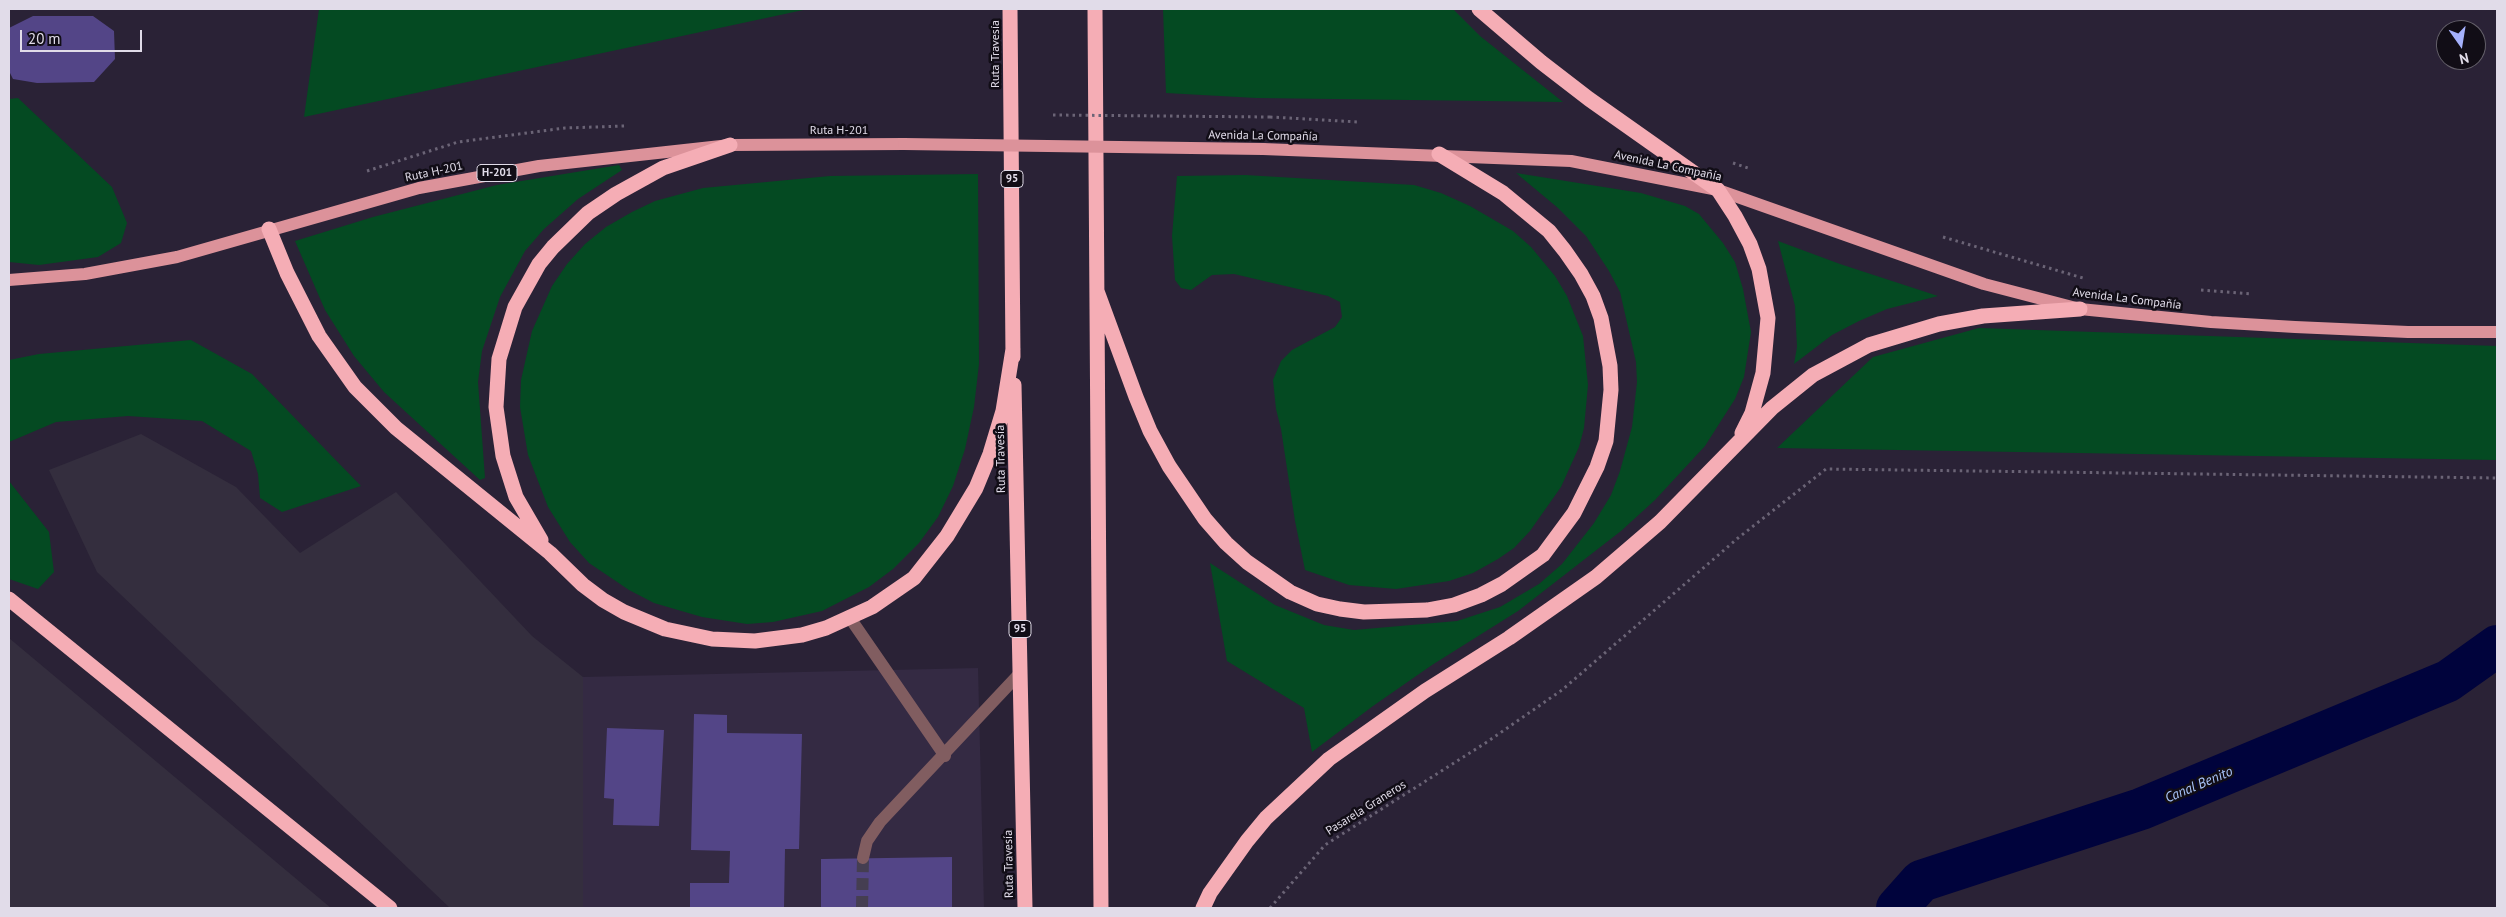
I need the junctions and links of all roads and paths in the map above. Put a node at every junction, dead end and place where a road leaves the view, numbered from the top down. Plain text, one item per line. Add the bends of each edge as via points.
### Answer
1 (1010, 9) edge
2 (1095, 9) edge
3 (1479, 9) edge
4 (1045, 115) dead end
5 (1360, 122) dead end
6 (904, 144) joint
7 (730, 145) junction
8 (1439, 154) junction
9 (1732, 162) dead end
10 (1750, 169) dead end
11 (1718, 190) junction
12 (269, 229) junction
13 (1941, 237) dead end
14 (2084, 278) dead end
15 (9, 280) edge
16 (2191, 290) dead end
17 (1097, 291) junction
18 (2260, 294) dead end
19 (2080, 309) junction
20 (2497, 332) edge
21 (1013, 349) junction
22 (1737, 443) junction
23 (2497, 478) edge
24 (550, 553) junction
25 (9, 599) edge
26 (850, 618) junction
27 (1021, 672) junction
28 (945, 756) junction
29 (863, 858) tunnel mouth
30 (390, 908) edge
31 (1025, 908) edge
32 (1101, 908) edge
33 (1203, 908) edge
34 (1270, 908) edge

1 - 21 highway, Ruta Travesía / 95
2 - 17 highway
3 - 11 highway via 1589,99
4 - 5 path, bridge via 1270,117
6 - 7 main road, Ruta H-201 / H-201
6 - 8 main road, Avenida La Compañía, bridge
7 - 12 main road, Ruta H-201 / H-201 via 521,169 419,188
7 - 24 highway via 663,168 588,213 539,264 515,307 499,359 496,407 499,433 516,497
8 - 11 main road, Avenida La Compañía via 1571,161
8 - 17 highway via 1503,192 1549,232 1565,251 1581,274 1601,318 1610,366 1606,441 1574,513 1543,555 1481,595 1454,605 1426,610 1364,612 1340,609 1317,604 1290,592 1247,562 1205,519 1150,432
9 - 10 path
11 - 19 main road, Avenida La Compañía via 1984,284
11 - 22 highway via 1750,244 1759,269 1768,318 1763,373 1752,412
12 - 15 main road, Ruta H-201 / H-201 via 177,257 85,274
12 - 24 highway via 319,336 355,387 419,448
13 - 14 path
16 - 18 path
17 - 32 highway
19 - 20 main road, Avenida La Compañía via 2276,326
19 - 22 highway via 1983,316 1904,333 1870,345 1813,375 1772,408
21 - 26 highway via 1002,411 990,454 964,512 914,578 894,594
21 - 27 highway, Ruta Travesía / 95
22 - 33 highway via 1695,489 1596,577 1329,759 1266,818 1210,893
23 - 34 path, Pasarela Graneros via 1826,469 1738,538 1562,690 1325,845
24 - 26 highway via 583,585 617,608 665,629 688,634 755,641 802,635
25 - 30 highway
26 - 28 lane
27 - 28 lane
27 - 31 highway, Ruta Travesía / 95
28 - 29 lane via 880,822 868,841

